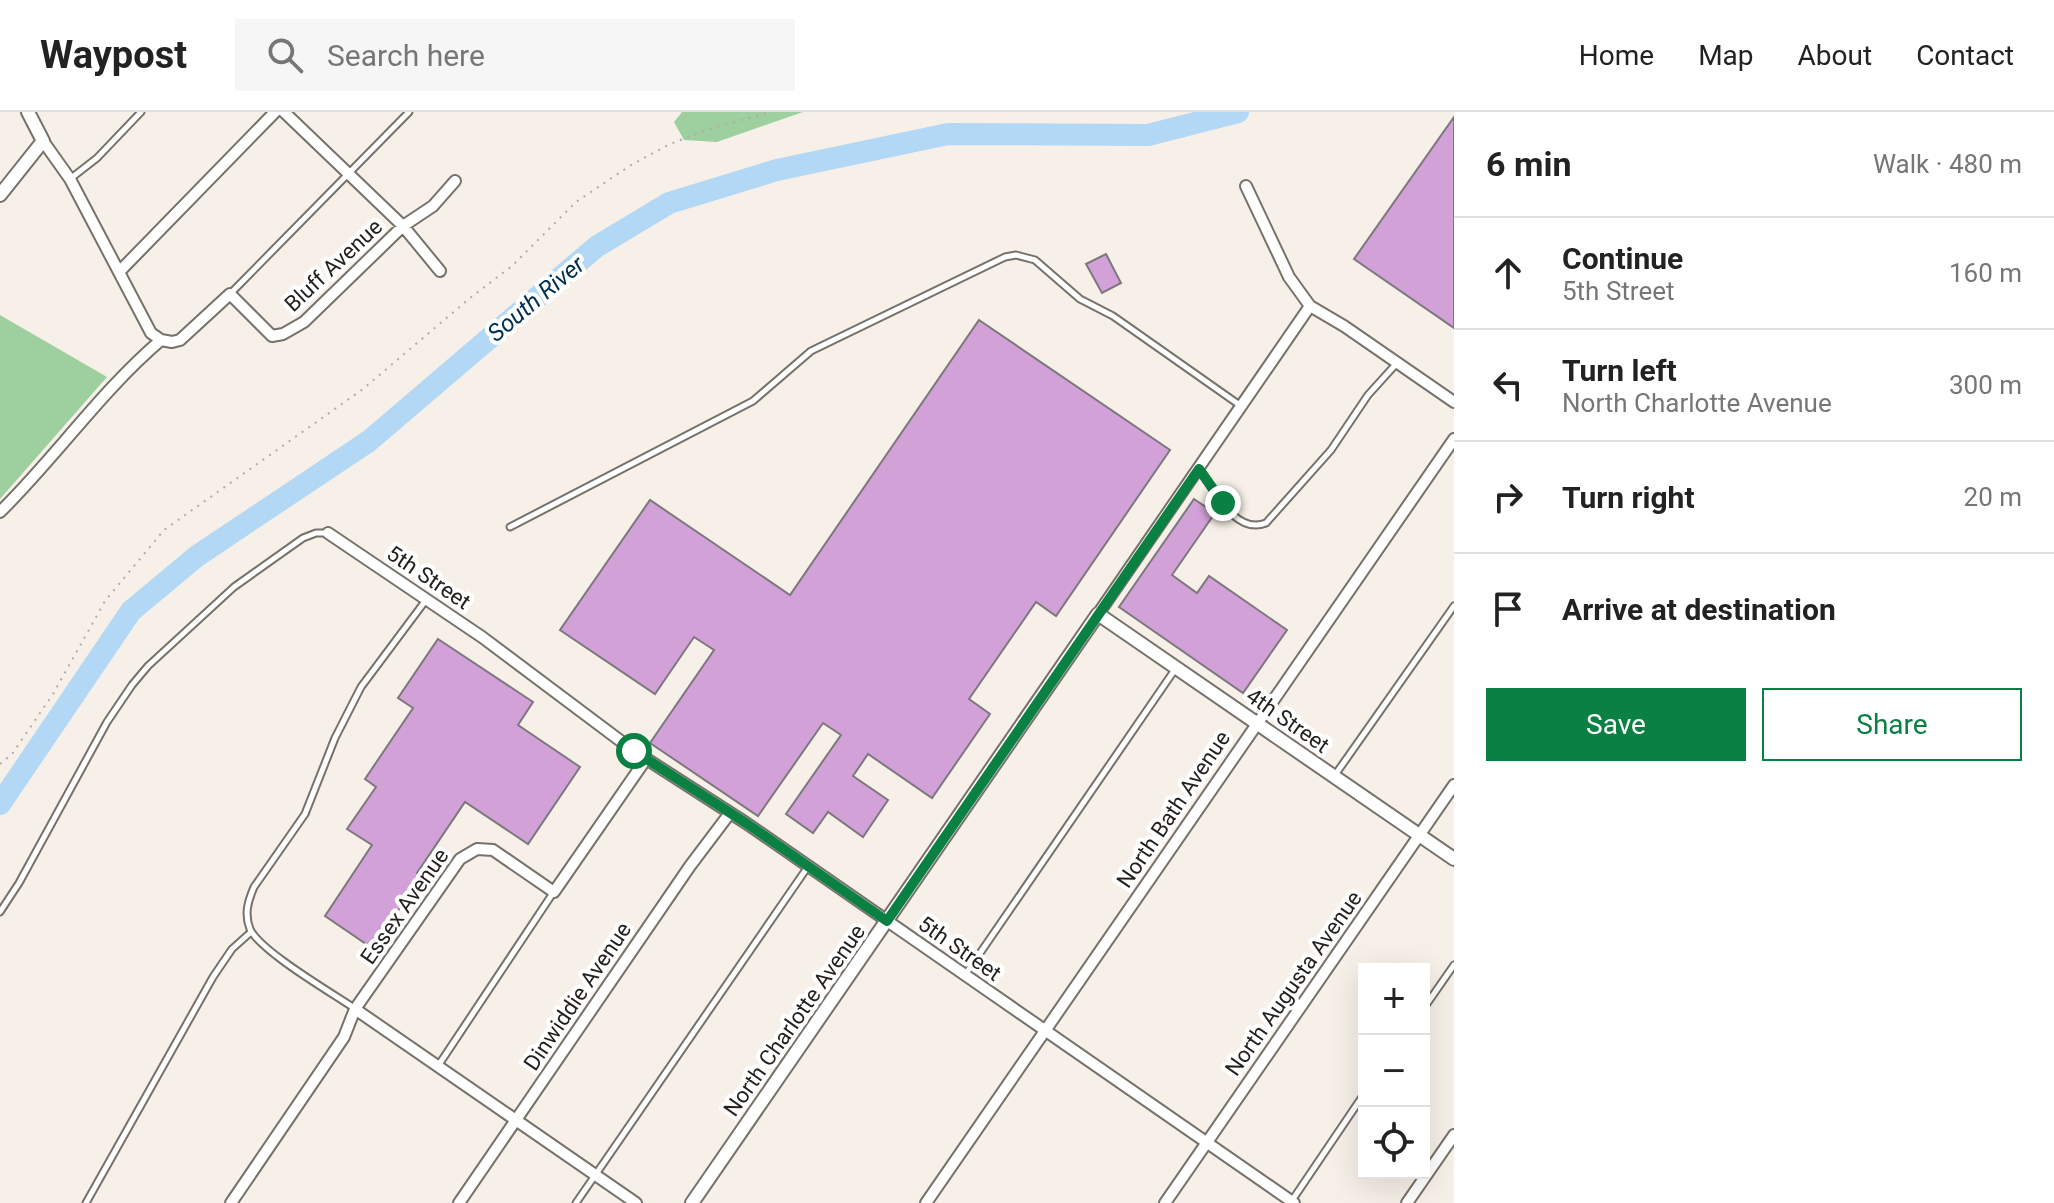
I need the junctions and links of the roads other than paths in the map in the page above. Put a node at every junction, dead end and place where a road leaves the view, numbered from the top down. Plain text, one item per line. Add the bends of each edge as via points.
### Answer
1 (28, 112) edge
2 (141, 112) edge
3 (275, 112) edge
4 (284, 112) edge
5 (409, 112) edge
6 (43, 141) junction
7 (348, 174) junction
8 (70, 179) junction
9 (455, 181) dead end
10 (1246, 186) dead end
11 (0, 195) edge
12 (403, 226) junction
13 (440, 271) dead end
14 (119, 272) junction
15 (230, 294) junction
16 (1310, 306) junction
17 (161, 340) junction
18 (1398, 362) junction
19 (1454, 402) edge
20 (1241, 407) junction
21 (1454, 439) edge
22 (1199, 469) junction
23 (0, 512) edge
24 (510, 527) dead end
25 (328, 533) joint
26 (426, 600) junction
27 (1454, 606) edge
28 (1098, 614) junction
29 (1177, 667) junction
30 (1256, 722) junction
31 (646, 759) junction
32 (1334, 776) junction
33 (1454, 785) edge
34 (730, 813) junction
35 (1420, 835) junction
36 (1454, 859) edge
37 (808, 868) junction
38 (554, 892) junction
39 (0, 912) edge
40 (887, 921) junction
41 (251, 932) junction
42 (1454, 965) edge
43 (965, 975) junction
44 (1430, 999) edge
45 (355, 1009) junction
46 (1044, 1030) junction
47 (438, 1066) junction
48 (1358, 1103) edge
49 (517, 1120) junction
50 (1454, 1135) edge
51 (1206, 1143) junction
52 (596, 1175) junction
53 (1292, 1202) edge
54 (86, 1203) edge
55 (231, 1203) edge
56 (459, 1203) edge
57 (576, 1203) edge
58 (636, 1203) edge
59 (692, 1203) edge
60 (926, 1203) edge
61 (1165, 1203) edge
62 (1407, 1203) edge

1 - 6 street
2 - 8 lane
3 - 14 street
4 - 7 street
5 - 7 lane
6 - 8 street
6 - 11 street
7 - 12 street
7 - 15 lane
8 - 14 street
9 - 12 street, Bluff Avenue via 433,206
10 - 16 street via 1289,277
12 - 13 street
12 - 15 street, Bluff Avenue via 304,322 283,334 272,336
14 - 17 street via 151,333
15 - 17 street via 180,340
16 - 18 street
16 - 20 street, North Charlotte Avenue
17 - 23 street via 115,383
18 - 19 street
18 - 22 lane via 1266,523 1241,523
20 - 22 street, North Charlotte Avenue
20 - 24 lane via 1071,292 1035,260 1016,255 811,351 753,401
21 - 30 street, North Bath Avenue
22 - 28 street, North Charlotte Avenue
25 - 26 street, 5th Street
25 - 39 lane via 303,538 251,575 140,675 107,722
26 - 31 street, 5th Street
26 - 41 lane via 361,687 305,814 254,887 247,914
27 - 32 lane
28 - 29 street, 4th Street
28 - 40 street, North Charlotte Avenue
29 - 30 street, 4th Street
29 - 43 lane
30 - 32 street, 4th Street
30 - 46 street, North Bath Avenue
31 - 34 street, 5th Street
31 - 38 street
32 - 35 street, 4th Street
33 - 35 street, North Augusta Avenue
34 - 37 street, 5th Street
34 - 49 street, Dinwiddie Avenue
35 - 36 street, 4th Street
35 - 51 street, North Augusta Avenue
37 - 40 street, 5th Street
37 - 52 lane
38 - 45 street, Essex Avenue via 493,850 468,852
38 - 47 lane
40 - 43 street, 5th Street
40 - 59 street, North Charlotte Avenue
41 - 45 lane via 263,946
41 - 54 lane via 213,977
42 - 44 lane
43 - 46 street, 5th Street
45 - 47 street
45 - 55 street, Essex Avenue via 344,1037
46 - 51 street, 5th Street
46 - 60 street, North Bath Avenue
47 - 49 street
48 - 53 lane
49 - 52 street
49 - 56 street, Dinwiddie Avenue
50 - 62 street
51 - 53 street, 5th Street
51 - 61 street, North Augusta Avenue
52 - 57 lane
52 - 58 street

